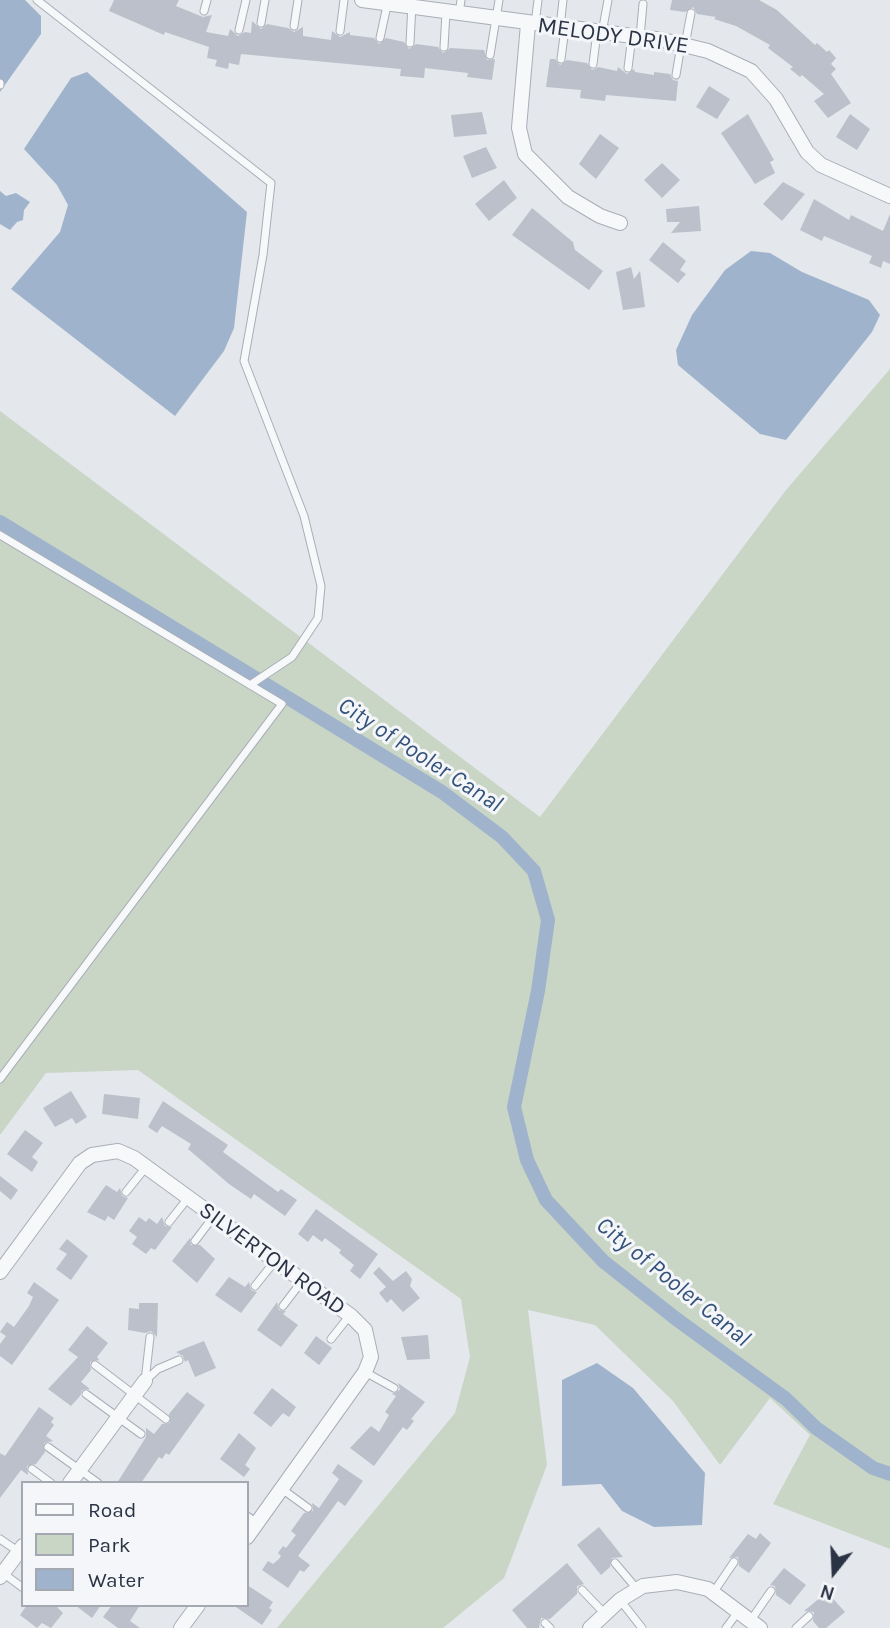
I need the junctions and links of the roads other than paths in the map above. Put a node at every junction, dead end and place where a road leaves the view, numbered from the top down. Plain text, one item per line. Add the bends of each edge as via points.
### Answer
1 (37, 0) edge
2 (207, 0) edge
3 (246, 0) edge
4 (265, 0) edge
5 (298, 0) edge
6 (344, 0) edge
7 (362, 0) edge
8 (499, 0) edge
9 (538, 0) edge
10 (563, 0) edge
11 (608, 0) edge
12 (388, 2) edge
13 (412, 4) edge
14 (643, 4) dead end
15 (456, 9) edge
16 (204, 11) dead end
17 (691, 13) dead end
18 (497, 20) junction
19 (261, 23) dead end
20 (531, 24) junction
21 (294, 26) dead end
22 (562, 28) junction
23 (239, 30) dead end
24 (340, 32) dead end
25 (600, 33) junction
26 (636, 37) junction
27 (380, 38) dead end
28 (410, 43) dead end
29 (683, 45) junction
30 (444, 47) dead end
31 (490, 55) dead end
32 (561, 59) dead end
33 (593, 64) dead end
34 (628, 68) dead end
35 (676, 75) dead end
36 (890, 196) edge
37 (620, 223) dead end
38 (0, 535) edge
39 (250, 685) junction
40 (0, 1079) edge
41 (146, 1167) junction
42 (126, 1192) dead end
43 (188, 1198) junction
44 (214, 1216) junction
45 (169, 1222) dead end
46 (195, 1241) dead end
47 (275, 1261) junction
48 (0, 1272) edge
49 (302, 1281) junction
50 (255, 1286) dead end
51 (283, 1306) dead end
52 (349, 1315) junction
53 (150, 1337) dead end
54 (331, 1339) dead end
55 (179, 1360) dead end
56 (95, 1365) dead end
57 (365, 1372) junction
58 (145, 1381) junction
59 (394, 1388) dead end
60 (86, 1394) dead end
61 (134, 1396) junction
62 (118, 1417) junction
63 (166, 1419) dead end
64 (141, 1434) dead end
65 (48, 1447) dead end
66 (32, 1469) dead end
67 (79, 1470) junction
68 (48, 1481) edge
69 (71, 1481) edge
70 (95, 1481) edge
71 (282, 1489) junction
72 (308, 1508) dead end
73 (252, 1519) edge
74 (0, 1539) edge
75 (21, 1548) edge
76 (21, 1549) edge
77 (734, 1562) dead end
78 (615, 1563) dead end
79 (1, 1575) edge
80 (21, 1587) edge
81 (582, 1590) dead end
82 (637, 1590) junction
83 (771, 1591) dead end
84 (713, 1593) junction
85 (620, 1600) junction
86 (197, 1607) edge
87 (739, 1611) junction
88 (606, 1615) junction
89 (809, 1616) dead end
90 (756, 1624) edge
91 (181, 1628) edge
92 (590, 1628) edge
93 (642, 1628) edge
94 (726, 1628) edge
95 (796, 1628) edge

1 - 39 lane via 271,183 244,361 304,516 321,586 318,618 292,657
2 - 16 lane
3 - 23 lane
4 - 19 lane
5 - 21 lane
6 - 24 lane
7 - 12 street, MELODY DRIVE
8 - 18 lane
9 - 20 lane
10 - 22 lane
11 - 25 lane
12 - 13 street, MELODY DRIVE
12 - 27 lane
13 - 15 street, MELODY DRIVE
13 - 28 lane
14 - 26 lane
15 - 18 street, MELODY DRIVE
15 - 30 lane
17 - 29 lane
18 - 20 street, MELODY DRIVE
18 - 31 lane
20 - 22 street, MELODY DRIVE
20 - 37 street via 519,128 525,154 568,197
22 - 25 street, MELODY DRIVE
22 - 32 lane
25 - 26 street, MELODY DRIVE
25 - 33 lane
26 - 29 street, MELODY DRIVE
26 - 34 lane
29 - 35 lane
29 - 36 street, MELODY DRIVE via 751,71 821,165
38 - 39 lane
39 - 40 lane via 282,704
41 - 42 lane
41 - 43 street, SILVERTON ROAD
41 - 48 street, SILVERTON ROAD via 118,1152 92,1155 80,1163
43 - 44 street, SILVERTON ROAD
43 - 45 lane
44 - 46 lane
44 - 47 street, SILVERTON ROAD
47 - 49 street, SILVERTON ROAD
47 - 50 lane
49 - 51 lane
49 - 52 street, SILVERTON ROAD
52 - 54 lane
52 - 57 street, SILVERTON ROAD via 365,1330 369,1343 371,1357
53 - 58 lane
55 - 58 lane via 158,1368
56 - 61 lane
57 - 59 lane
57 - 71 street
58 - 61 street
60 - 62 lane
61 - 62 street
61 - 63 lane
62 - 64 lane
62 - 67 street
65 - 67 lane
66 - 68 lane
67 - 69 street
67 - 70 lane
71 - 72 lane
71 - 73 street
74 - 75 lane
76 - 79 street
77 - 84 lane
78 - 82 lane
79 - 80 lane
81 - 88 lane
82 - 84 street via 677,1582
82 - 85 street
83 - 90 lane
84 - 87 street
85 - 88 street
85 - 93 lane
86 - 91 street
87 - 90 street
87 - 94 lane
88 - 92 street
89 - 95 lane

